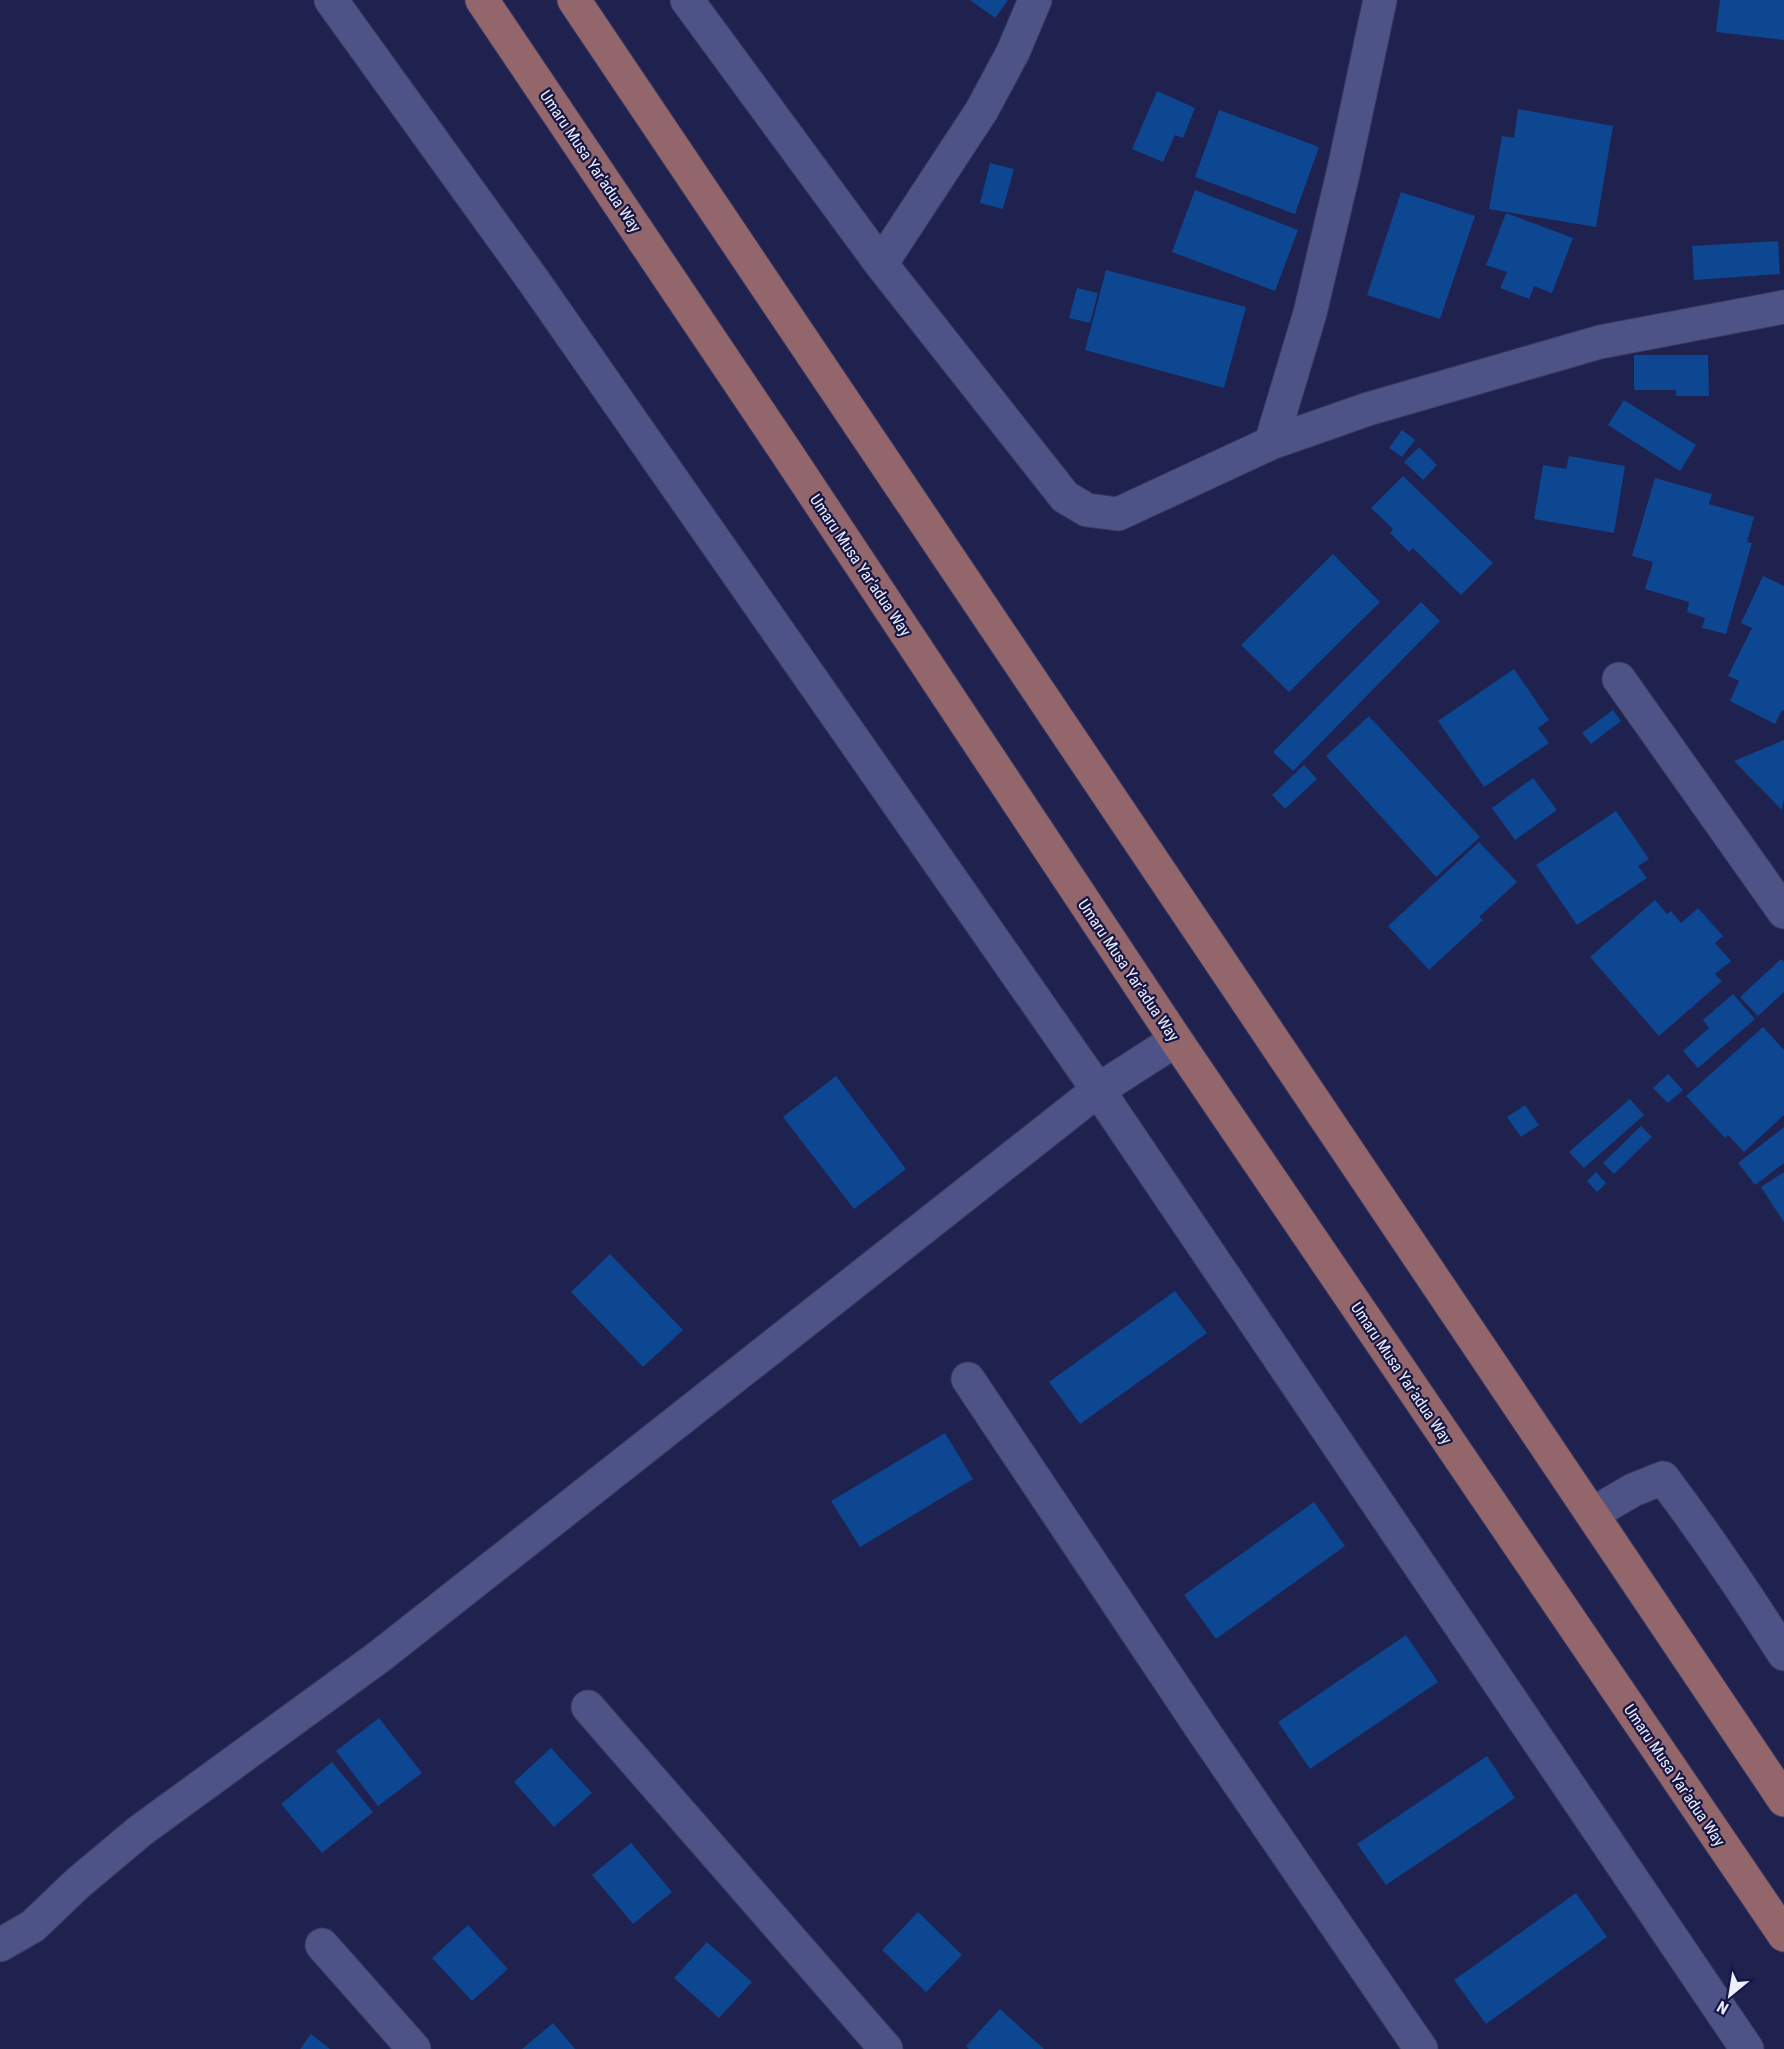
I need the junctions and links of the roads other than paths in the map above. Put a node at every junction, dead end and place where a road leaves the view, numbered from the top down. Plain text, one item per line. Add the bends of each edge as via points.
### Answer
1 (331, 0) edge
2 (482, 0) edge
3 (574, 0) edge
4 (687, 0) edge
5 (1035, 0) edge
6 (1380, 0) edge
7 (881, 264) junction
8 (1784, 308) edge
9 (1271, 443) junction
10 (1619, 679) dead end
11 (1784, 912) edge
12 (1176, 1040) junction
13 (1098, 1090) junction
14 (968, 1379) dead end
15 (1592, 1514) junction
16 (1784, 1654) edge
17 (588, 1707) dead end
18 (1784, 1800) edge
19 (1784, 1935) edge
20 (0, 1945) edge
21 (322, 1945) dead end
22 (414, 2049) edge
23 (886, 2049) edge
24 (1421, 2049) edge
25 (1747, 2049) edge

1 - 13 street via 533,280
2 - 12 main road, Umaru Musa Yar'adua Way
3 - 15 main road
4 - 7 street
5 - 7 street via 982,110
6 - 9 street via 1310,313
7 - 9 street via 1065,497 1088,510 1118,514
8 - 9 street via 1600,342 1368,409
10 - 11 street
12 - 13 street
12 - 19 main road, Umaru Musa Yar'adua Way
13 - 20 street via 381,1656 140,1831 33,1926
13 - 25 street
14 - 24 street
15 - 16 street via 1663,1478
15 - 18 main road
17 - 23 street
21 - 22 street

